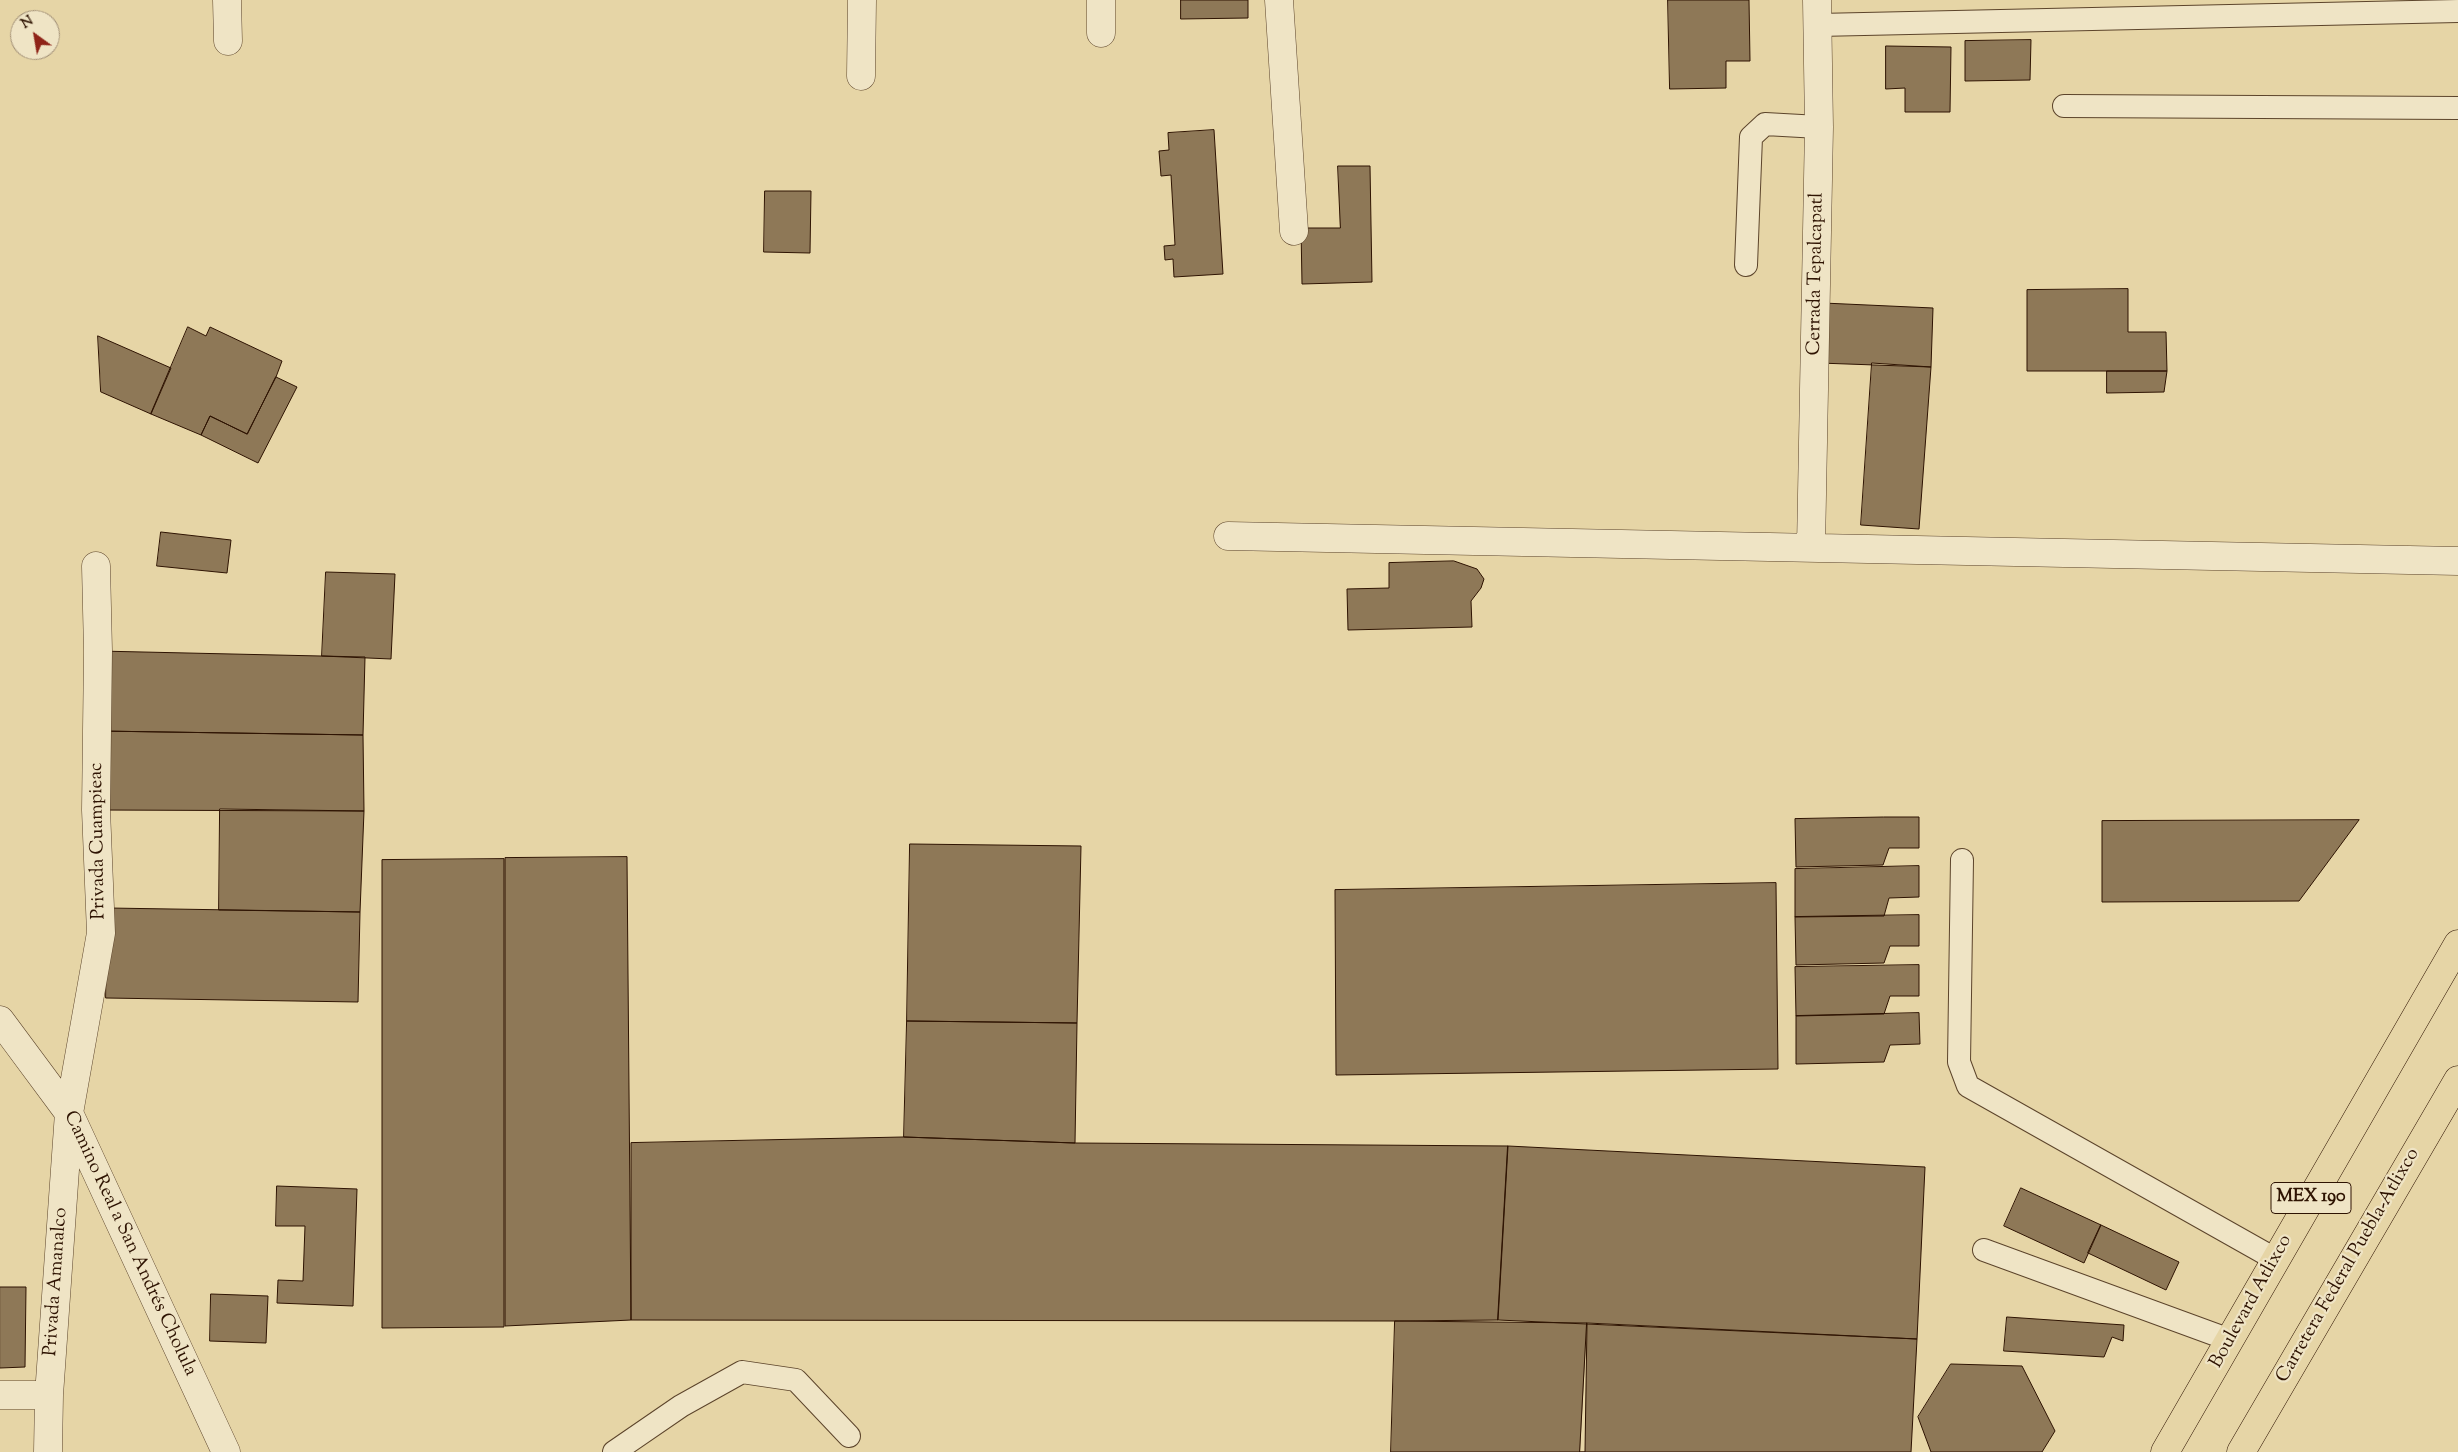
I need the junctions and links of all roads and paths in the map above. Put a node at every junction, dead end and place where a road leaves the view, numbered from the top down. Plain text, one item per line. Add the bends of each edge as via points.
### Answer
1 (227, 0) edge
2 (862, 0) edge
3 (1100, 0) edge
4 (1279, 0) edge
5 (2458, 11) edge
6 (1817, 12) edge
7 (1101, 33) dead end
8 (228, 41) dead end
9 (861, 76) dead end
10 (2064, 106) dead end
11 (2458, 108) edge
12 (1820, 128) junction
13 (1294, 231) dead end
14 (1746, 265) dead end
15 (1228, 536) dead end
16 (1811, 547) junction
17 (2458, 561) edge
18 (96, 566) dead end
19 (1962, 860) dead end
20 (2458, 944) edge
21 (0, 1020) edge
22 (2458, 1080) edge
23 (69, 1113) junction
24 (1984, 1250) dead end
25 (2275, 1259) junction
26 (2230, 1340) junction
27 (0, 1395) edge
28 (49, 1395) junction
29 (849, 1436) dead end
30 (48, 1452) edge
31 (226, 1452) edge
32 (614, 1452) edge
33 (2165, 1452) edge
34 (2241, 1452) edge

1 - 8 street
2 - 9 street
3 - 7 street
4 - 13 street
5 - 6 lane
6 - 12 street, Cerrada Tepalcapatl
10 - 11 lane
12 - 14 lane via 1766,124 1751,137
12 - 16 street, Cerrada Tepalcapatl
15 - 16 street
16 - 17 street
18 - 23 street, Privada Cuampieac via 96,810 101,933
19 - 25 lane via 1959,1062 1968,1086
20 - 25 main road, Boulevard Atlixco / MEX 190
21 - 23 street, Camino Real a San Andrés Cholula
22 - 34 main road, Carretera Federal Puebla-Atlixco / MEX 190
23 - 28 street, Privada Amanalco
23 - 31 street, Camino Real a San Andrés Cholula
24 - 26 lane
25 - 26 main road, Boulevard Atlixco / MEX 190
26 - 33 main road, Boulevard Atlixco / MEX 190
27 - 28 street
28 - 30 street, Privada Amanalco
29 - 32 lane via 796,1380 742,1372 681,1406

